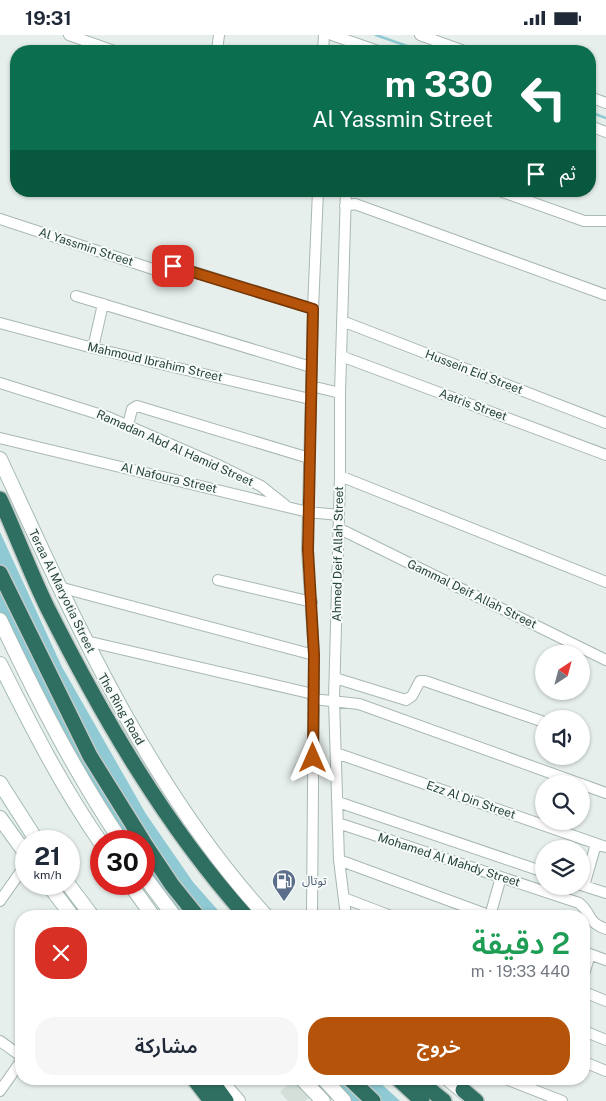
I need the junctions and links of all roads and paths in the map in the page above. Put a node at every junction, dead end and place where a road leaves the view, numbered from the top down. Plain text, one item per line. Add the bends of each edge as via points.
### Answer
1 (72, 35) edge
2 (332, 35) edge
3 (420, 35) edge
4 (98, 45) edge
5 (361, 45) edge
6 (448, 45) edge
7 (318, 197) edge
8 (346, 197) edge
9 (517, 197) edge
10 (345, 206) junction
11 (0, 219) edge
12 (606, 221) edge
13 (606, 295) edge
14 (76, 296) dead end
15 (103, 304) junction
16 (313, 309) junction
17 (342, 321) junction
18 (0, 323) edge
19 (93, 348) junction
20 (341, 356) junction
21 (311, 367) junction
22 (0, 383) edge
23 (311, 387) junction
24 (340, 393) junction
25 (310, 399) junction
26 (606, 423) edge
27 (128, 425) junction
28 (0, 438) edge
29 (606, 455) edge
30 (309, 458) junction
31 (0, 459) edge
32 (340, 476) junction
33 (0, 499) edge
34 (286, 506) junction
35 (308, 512) junction
36 (339, 515) junction
37 (338, 528) junction
38 (0, 573) edge
39 (218, 579) dead end
40 (606, 582) edge
41 (59, 587) junction
42 (312, 602) junction
43 (0, 619) edge
44 (86, 641) junction
45 (314, 655) junction
46 (606, 660) edge
47 (0, 664) edge
48 (335, 678) junction
49 (313, 696) junction
50 (334, 701) junction
51 (535, 719) edge
52 (336, 753) junction
53 (78, 772) junction
54 (556, 775) edge
55 (62, 781) junction
56 (0, 783) edge
57 (590, 787) edge
58 (606, 793) edge
59 (338, 802) junction
60 (0, 818) edge
61 (338, 823) junction
62 (30, 830) edge
63 (93, 830) edge
64 (113, 830) edge
65 (136, 830) edge
66 (15, 839) edge
67 (601, 845) edge
68 (155, 860) edge
69 (339, 860) junction
70 (535, 869) edge
71 (590, 869) edge
72 (502, 877) junction
73 (15, 880) edge
74 (590, 887) edge
75 (155, 890) edge
76 (606, 893) edge
77 (56, 895) edge
78 (76, 895) edge
79 (138, 895) edge
80 (344, 898) junction
81 (0, 901) edge
82 (68, 910) edge
83 (88, 910) edge
84 (149, 910) edge
85 (170, 910) edge
86 (192, 910) edge
87 (241, 910) edge
88 (261, 910) edge
89 (312, 910) edge
90 (345, 910) edge
91 (375, 910) edge
92 (474, 910) edge
93 (492, 910) edge
94 (586, 910) edge
95 (590, 919) edge
96 (606, 929) edge
97 (590, 954) edge
98 (606, 960) edge
99 (590, 994) edge
100 (606, 1001) edge
101 (590, 1034) edge
102 (0, 1041) edge
103 (606, 1041) edge
104 (15, 1052) edge
105 (590, 1065) edge
106 (15, 1070) edge
107 (606, 1071) edge
108 (190, 1085) edge
109 (199, 1085) edge
110 (214, 1085) edge
111 (224, 1085) edge
112 (308, 1085) edge
113 (330, 1085) edge
114 (356, 1085) edge
115 (405, 1085) edge
116 (424, 1085) edge
117 (456, 1085) edge
118 (521, 1085) edge
119 (463, 1090) joint
120 (0, 1091) edge
121 (319, 1096) edge
122 (202, 1101) edge
123 (211, 1101) edge
124 (226, 1101) edge
125 (238, 1101) edge
126 (344, 1101) edge
127 (373, 1101) edge
128 (422, 1101) edge
129 (444, 1101) edge
130 (475, 1101) edge
131 (562, 1101) edge

1 - 4 street
2 - 5 street
3 - 6 street
7 - 16 street, Ahmed Deif Allah Street
8 - 10 street, Ahmed Deif Allah Street
9 - 12 street via 584,221
10 - 13 street via 355,204
10 - 17 street, Ahmed Deif Allah Street
11 - 16 street, Al Yassmin Street via 166,273 175,266
14 - 15 street
15 - 19 street
15 - 21 street
16 - 21 street, Ahmed Deif Allah Street
17 - 20 street, Ahmed Deif Allah Street
17 - 26 street, Hussein Eid Street
18 - 19 street, Mahmoud Ibrahim Street
19 - 25 street, Mahmoud Ibrahim Street
20 - 24 street, Ahmed Deif Allah Street
20 - 29 street, Aatris Street
21 - 23 street, Ahmed Deif Allah Street
22 - 27 street, Ramadan Abd Al Hamid Street via 100,413
23 - 24 street
23 - 25 street, Ahmed Deif Allah Street
24 - 32 street, Ahmed Deif Allah Street
25 - 30 street, Ahmed Deif Allah Street
27 - 30 street via 132,409 137,406
27 - 34 street, Ramadan Abd Al Hamid Street via 216,463 268,491
28 - 34 street, Al Nafoura Street
30 - 35 street, Ahmed Deif Allah Street
31 - 41 main road, Teraa Al Maryotia Street
32 - 36 street, Ahmed Deif Allah Street
32 - 40 street
33 - 87 highway, The Ring Road via 46,605 144,780 186,843
34 - 35 street, Al Nafoura Street
35 - 36 street, Al Nafoura Street
35 - 42 street, Ahmed Deif Allah Street
36 - 37 street, Ahmed Deif Allah Street
37 - 46 street, Gammal Deif Allah Street
37 - 48 street, Ahmed Deif Allah Street
38 - 65 highway via 90,755
39 - 42 street
41 - 44 main road, Teraa Al Maryotia Street
41 - 45 street
42 - 45 street, Ahmed Deif Allah Street
43 - 53 main road via 35,694
44 - 49 street
44 - 88 main road, Teraa Al Maryotia Street via 162,779 225,869
45 - 49 street, Ahmed Deif Allah Street
47 - 55 main road
48 - 50 street, Ahmed Deif Allah Street
48 - 51 street via 406,700 420,681 425,681
49 - 50 street
49 - 89 street, Ahmed Deif Allah Street
50 - 52 street, Ahmed Deif Allah Street
50 - 54 street via 358,704
52 - 59 street, Ahmed Deif Allah Street
52 - 67 street, Ezz Al Din Street
53 - 55 main road
53 - 64 main road
55 - 63 main road
56 - 62 main road
57 - 58 street
59 - 61 street, Ahmed Deif Allah Street
59 - 70 street
60 - 66 main road
61 - 69 street, Ahmed Deif Allah Street
61 - 72 street, Mohamed Al Mahdy Street
67 - 71 street
68 - 86 highway
69 - 80 street, Ahmed Deif Allah Street
69 - 92 street
72 - 93 street
72 - 94 street, Mohamed Al Mahdy Street via 579,903
73 - 81 street
74 - 76 street
75 - 85 main road
77 - 82 main road
78 - 83 main road
79 - 84 main road
80 - 90 street, Ahmed Deif Allah Street
80 - 91 street
95 - 96 street, Mohamed Al Mahdy Street
97 - 98 street
99 - 100 street
101 - 103 street
102 - 104 street
105 - 107 street
106 - 120 street
108 - 122 main road
109 - 123 highway
110 - 124 highway
111 - 125 main road
112 - 121 main road
113 - 126 main road
114 - 127 highway
115 - 128 highway
116 - 129 highway
117 - 119 main road
118 - 131 street
119 - 130 highway

